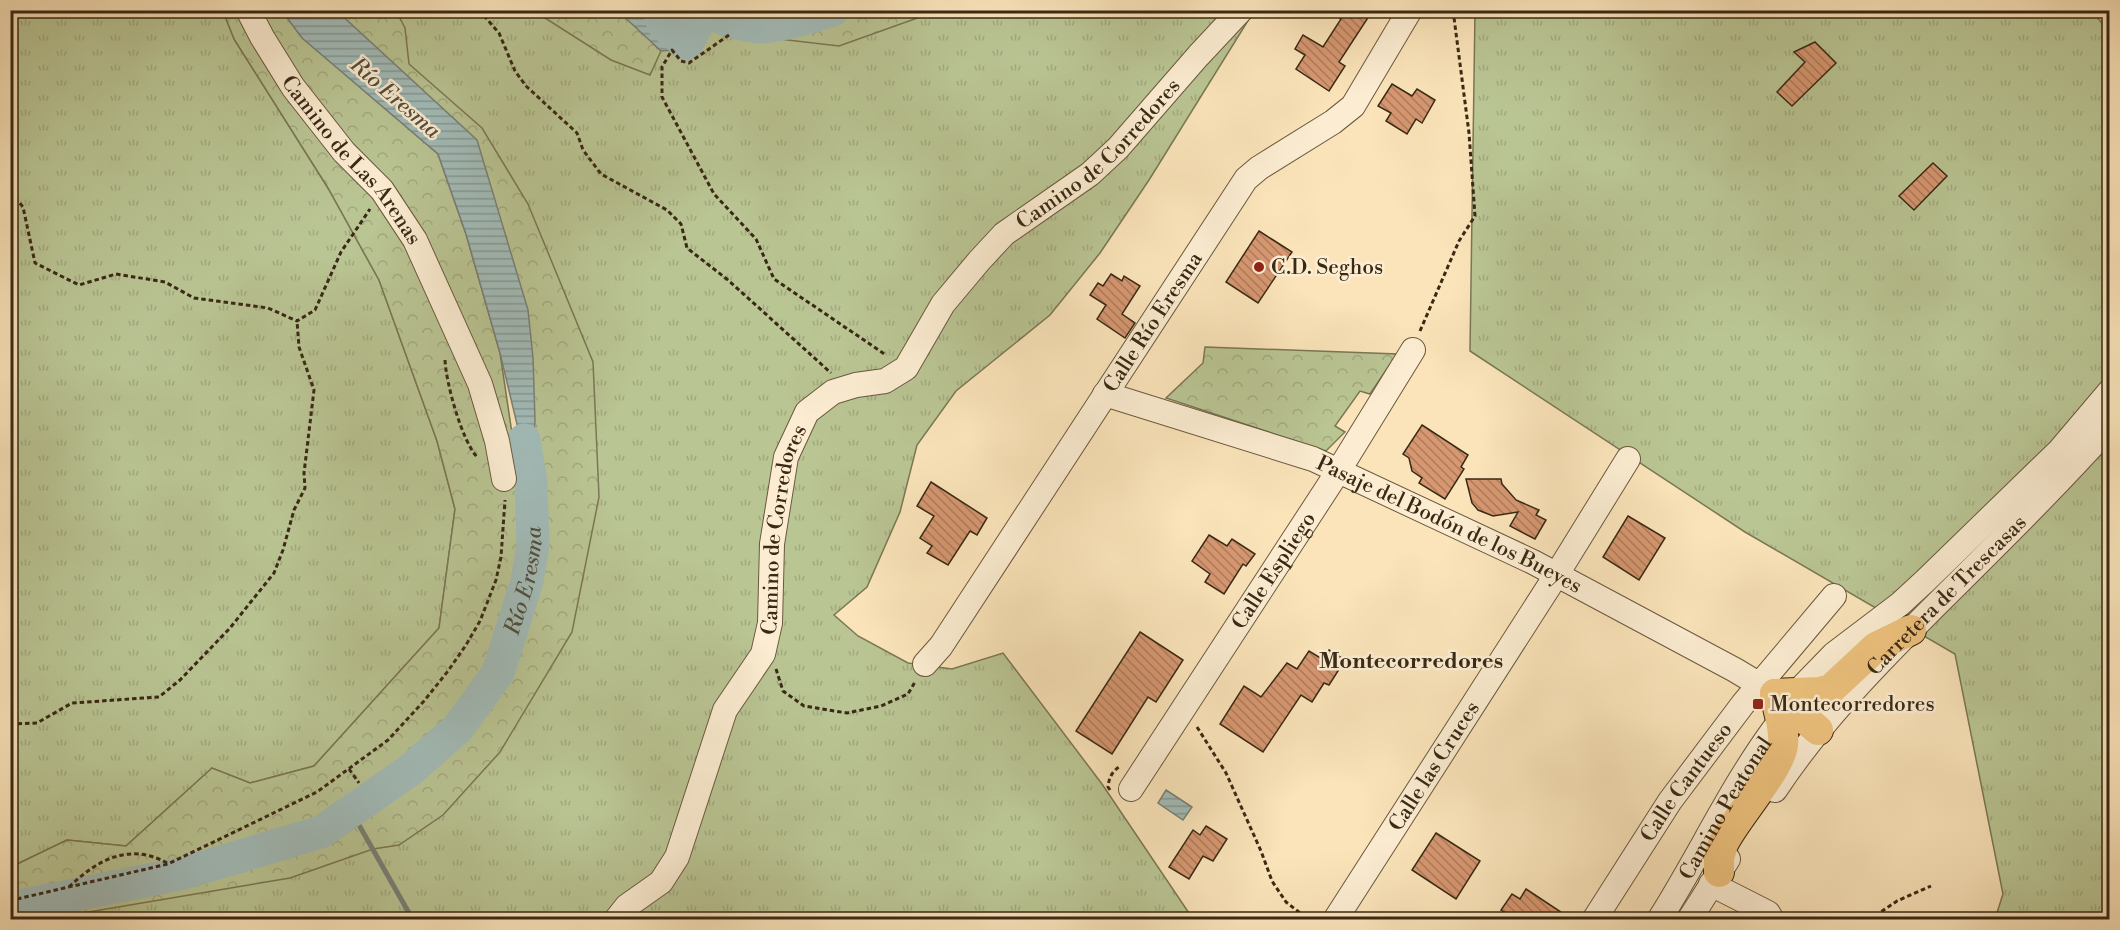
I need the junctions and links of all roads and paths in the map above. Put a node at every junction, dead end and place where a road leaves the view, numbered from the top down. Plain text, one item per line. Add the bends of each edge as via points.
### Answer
1 (248, 10) edge
2 (480, 10) edge
3 (1241, 10) edge
4 (1410, 10) edge
5 (1453, 10) edge
6 (729, 35) dead end
7 (382, 190) junction
8 (10, 192) edge
9 (297, 321) junction
10 (1413, 350) joint
11 (445, 354) dead end
12 (895, 361) dead end
13 (847, 388) junction
14 (2109, 391) edge
15 (1106, 394) junction
16 (2109, 426) edge
17 (1628, 459) dead end
18 (1339, 470) junction
19 (504, 480) junction
20 (1557, 574) junction
21 (1834, 596) dead end
22 (1911, 630) junction
23 (774, 660) dead end
24 (925, 664) joint
25 (1779, 688) junction
26 (1184, 707) junction
27 (10, 724) edge
28 (1774, 729) dead end
29 (1818, 730) junction
30 (349, 769) junction
31 (359, 783) dead end
32 (1131, 789) dead end
33 (168, 864) junction
34 (1715, 878) junction
35 (1931, 886) dead end
36 (68, 888) junction
37 (17, 899) dead end
38 (616, 920) edge
39 (1309, 920) edge
40 (1335, 920) edge
41 (1594, 920) edge
42 (1659, 920) edge
43 (1689, 920) edge
44 (1772, 920) edge
45 (1869, 920) edge

1 - 7 street, Camino de Las Arenas via 293,87 344,152
2 - 13 path via 499,33 526,86 578,133 583,150 601,174 667,210 681,224 687,248
3 - 13 street, Camino de Corredores via 1118,148 1090,174 1004,234 943,304 906,368 885,381
4 - 15 street, Calle Río Eresma via 1353,106 1246,179
5 - 10 path via 1469,133 1474,216
6 - 12 path via 689,63 681,61 672,50 662,67 662,97 714,194 756,240 774,279
7 - 9 path via 341,252 315,310
7 - 19 street, Camino de Las Arenas via 415,240 475,374
8 - 9 path via 23,207 35,263 80,285 116,274 165,282 194,298 268,308
9 - 27 path via 299,347 314,390 305,488 274,573 230,628 159,697 72,703 38,723
10 - 18 street, Calle Espliego
11 - 19 path via 465,440 475,455
13 - 38 street, Camino de Corredores via 833,392 807,412 786,457 772,544 770,623 763,654 725,710 677,857 661,882 627,906
14 - 25 street via 2060,450 1900,604 1834,654
15 - 18 street, Pasaje del Bodón de los Bueyes
15 - 24 street, Calle Río Eresma via 941,646
16 - 22 street, Carretera de Trescasas
17 - 20 street, Calle las Cruces
18 - 20 street, Pasaje del Bodón de los Bueyes
18 - 26 street, Calle Espliego
19 - 30 path via 501,557 480,621 424,701 388,740
20 - 25 street, Pasaje del Bodón de los Bueyes
20 - 40 street, Calle las Cruces
21 - 25 street, Calle Cantueso
22 - 25 main road via 1876,647 1831,689 1820,693
22 - 29 street, Carretera de Trescasas
23 - 24 path via 783,691 804,706 848,713 881,706 908,694
25 - 29 main road
25 - 34 main road via 1783,748 1728,833
25 - 41 street, Calle Cantueso via 1670,801
26 - 32 street, Calle Espliego
26 - 39 path via 1226,773 1272,881 1286,902
28 - 42 street, Camino Peatonal
29 - 34 street, Carretera de Trescasas
30 - 31 path
30 - 33 path via 317,792
33 - 36 path
33 - 36 path via 134,853 110,858 88,869
34 - 43 street, Carretera de Trescasas
34 - 44 street via 1768,913
35 - 45 path via 1897,901
36 - 37 path

